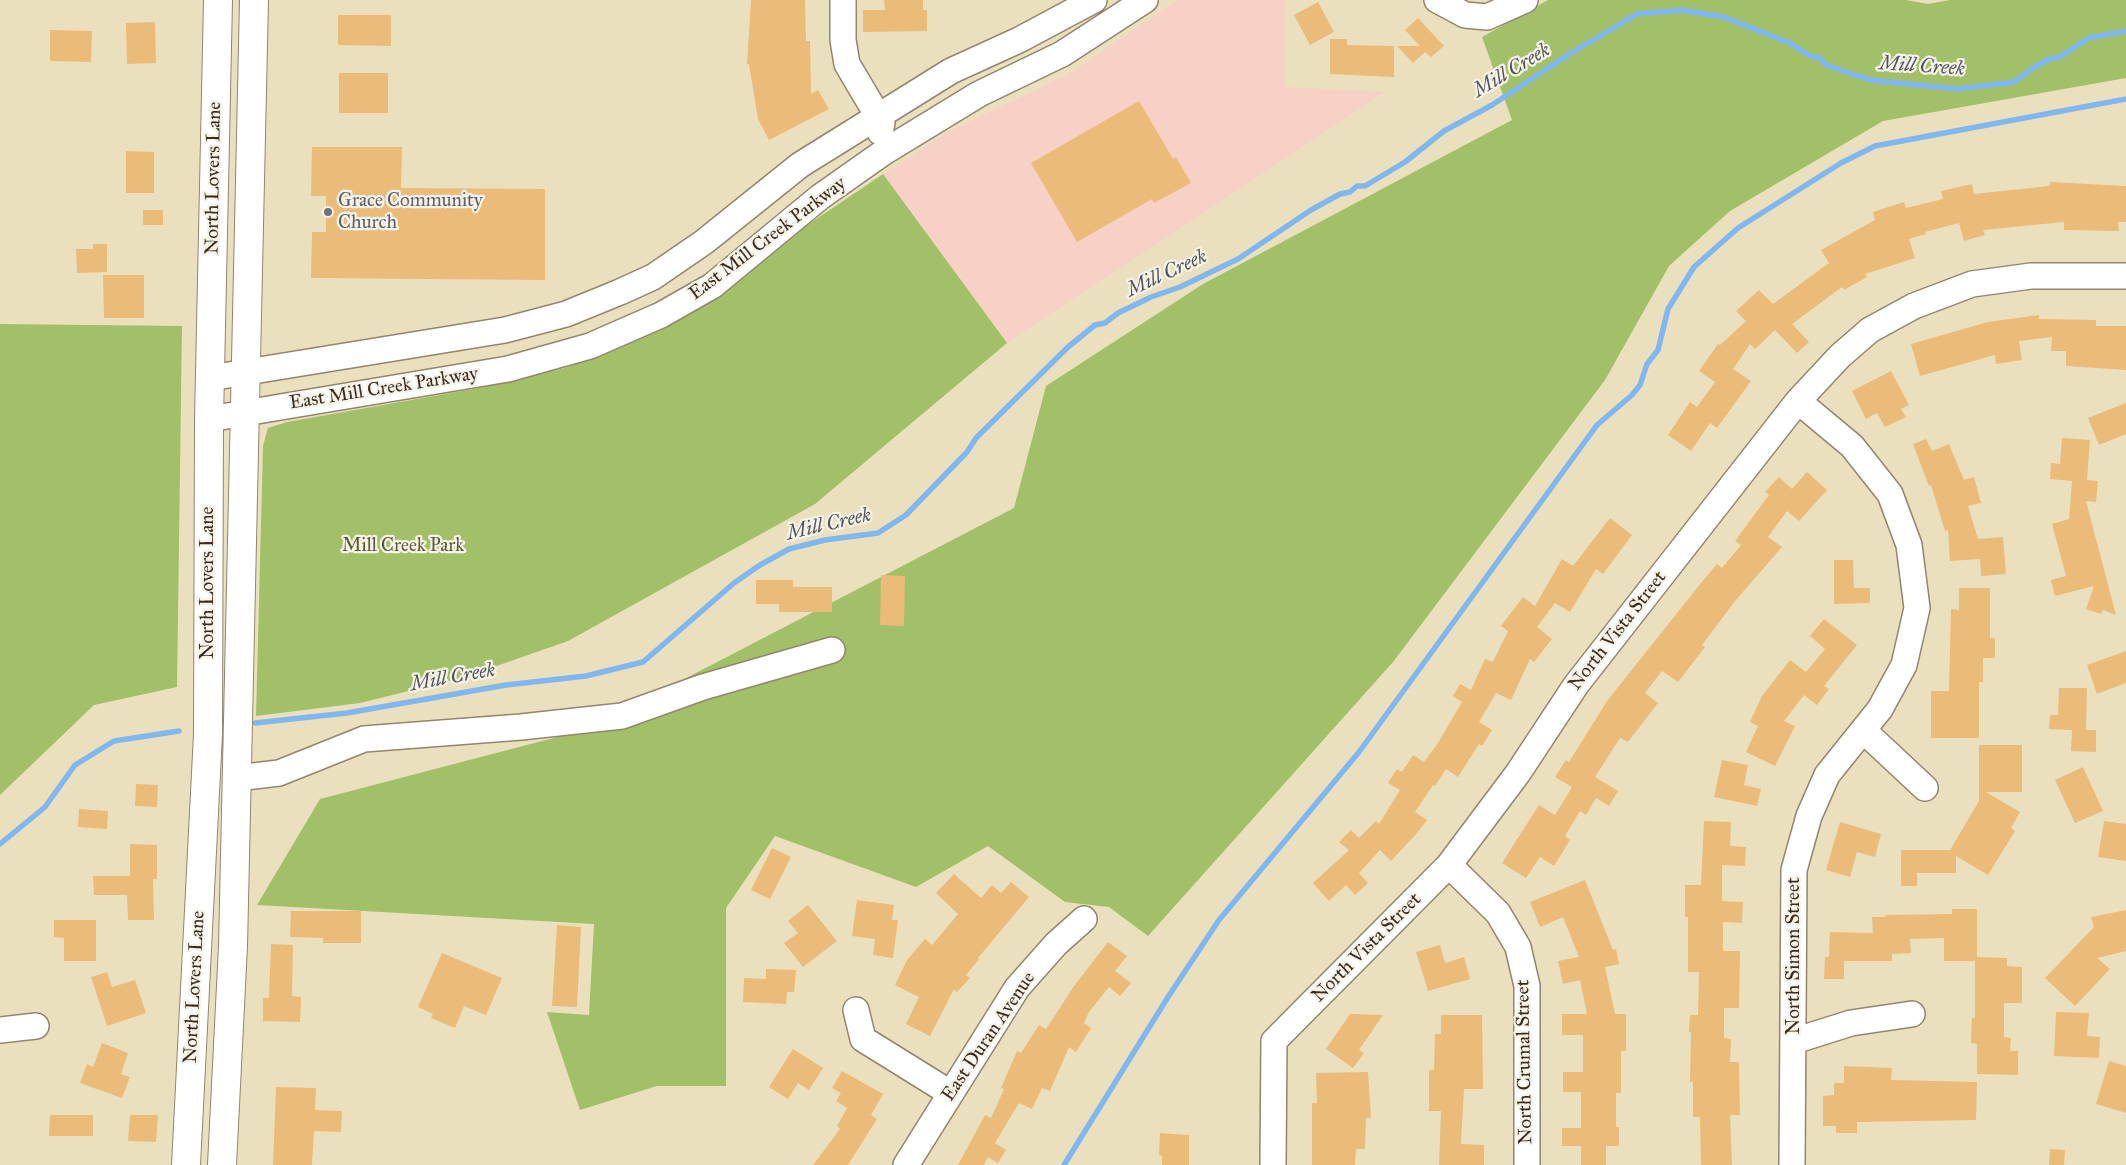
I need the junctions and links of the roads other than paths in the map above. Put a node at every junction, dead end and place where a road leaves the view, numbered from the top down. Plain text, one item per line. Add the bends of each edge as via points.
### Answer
1 (218, 0) edge
2 (254, 0) edge
3 (843, 0) edge
4 (1094, 0) edge
5 (1145, 0) edge
6 (1437, 0) edge
7 (1525, 0) edge
8 (878, 117) junction
9 (833, 188) junction
10 (2126, 276) edge
11 (246, 373) junction
12 (210, 378) junction
13 (1798, 401) junction
14 (245, 413) junction
15 (209, 419) junction
16 (832, 650) dead end
17 (1864, 731) junction
18 (237, 778) junction
19 (1925, 788) dead end
20 (1449, 865) junction
21 (1084, 919) dead end
22 (856, 1010) dead end
23 (1912, 1014) dead end
24 (36, 1026) dead end
25 (0, 1030) edge
26 (1794, 1041) junction
27 (950, 1093) junction
28 (186, 1165) edge
29 (222, 1165) edge
30 (906, 1165) edge
31 (1273, 1165) edge
32 (1527, 1165) edge
33 (1792, 1165) edge

1 - 12 main road, North Lovers Lane
2 - 11 main road, North Lovers Lane
3 - 8 street via 847,64
4 - 8 street, East Mill Creek Parkway via 951,71
5 - 9 street, East Mill Creek Parkway via 1062,54 971,99 884,152
6 - 7 street via 1465,15 1486,17
8 - 9 street via 882,129
8 - 11 street, East Mill Creek Parkway via 800,165 704,242 653,277 566,314 505,330
9 - 14 street, East Mill Creek Parkway via 712,286 661,315 590,346 508,369
10 - 13 street, North Vista Street via 2032,276 1972,284 1914,306 1870,330 1840,356
11 - 12 street, East Mill Creek Parkway
11 - 14 main road, North Lovers Lane
12 - 15 main road, North Lovers Lane
13 - 17 street, North Simon Street via 1852,446 1890,494 1909,545 1917,608 1904,665
13 - 20 street, North Vista Street via 1576,685 1518,773
14 - 15 street, East Mill Creek Parkway
14 - 18 main road, North Lovers Lane
15 - 28 main road, North Lovers Lane via 208,734
16 - 18 street via 704,687 622,716 364,739 279,773
17 - 19 street
17 - 26 street, North Simon Street via 1827,775 1809,816 1794,870
18 - 29 main road, North Lovers Lane via 233,946
20 - 31 street, North Vista Street via 1274,1041
20 - 32 street, North Crumal Street via 1498,913 1518,947 1527,986
21 - 27 street, East Duran Avenue via 1056,944 1017,988
22 - 27 street via 863,1040
23 - 26 street via 1851,1023
24 - 25 street
26 - 33 street, North Simon Street
27 - 30 street, East Duran Avenue

